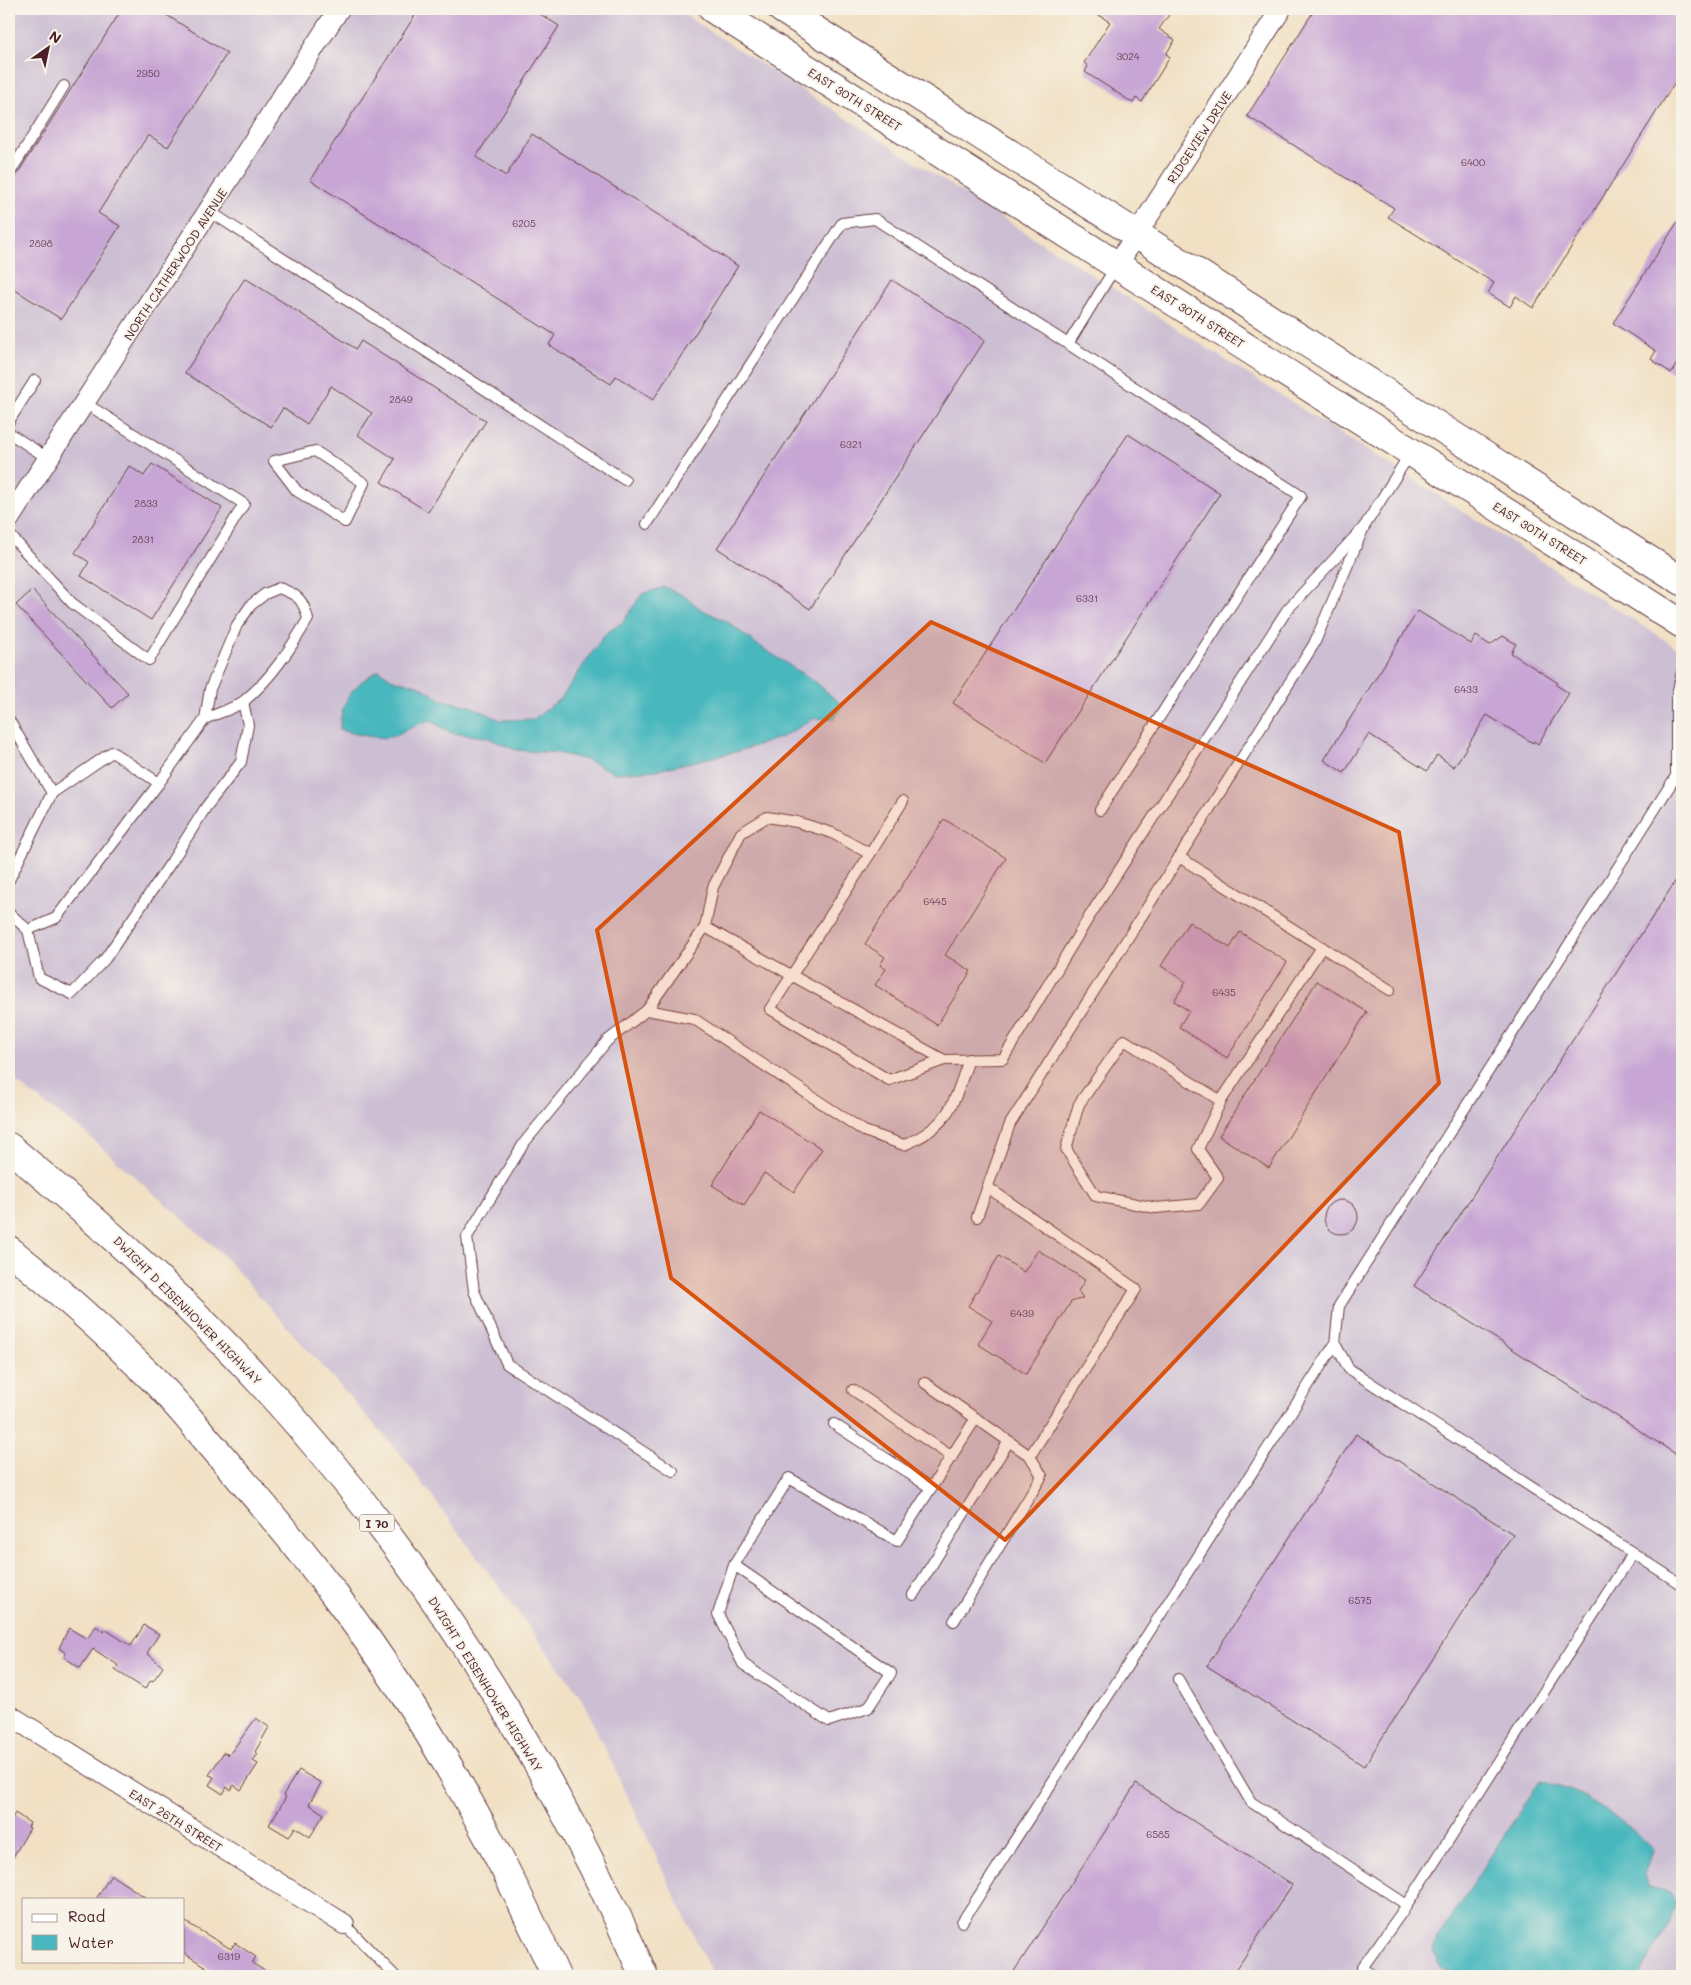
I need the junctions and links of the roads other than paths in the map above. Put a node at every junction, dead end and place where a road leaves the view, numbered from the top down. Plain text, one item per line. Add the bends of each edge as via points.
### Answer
1 (339, 9) edge
2 (712, 9) edge
3 (782, 9) edge
4 (1280, 9) edge
5 (64, 86) dead end
6 (9, 174) edge
7 (209, 211) junction
8 (1136, 234) junction
9 (1116, 265) junction
10 (1068, 344) junction
11 (35, 380) dead end
12 (85, 403) junction
13 (9, 421) edge
14 (9, 433) edge
15 (1411, 451) junction
16 (49, 459) junction
17 (274, 461) joint
18 (625, 480) dead end
19 (9, 519) edge
20 (647, 524) dead end
21 (1364, 527) junction
22 (9, 534) edge
23 (1682, 580) edge
24 (1682, 624) edge
25 (1682, 672) edge
26 (243, 702) junction
27 (205, 719) junction
28 (9, 720) edge
29 (159, 783) junction
30 (52, 793) junction
31 (903, 801) dead end
32 (1100, 810) dead end
33 (870, 854) junction
34 (1179, 857) junction
35 (9, 880) edge
36 (9, 913) edge
37 (705, 927) junction
38 (28, 930) junction
39 (1322, 947) junction
40 (792, 975) junction
41 (1390, 990) dead end
42 (647, 1010) junction
43 (969, 1059) junction
44 (944, 1060) junction
45 (1221, 1101) junction
46 (9, 1147) edge
47 (987, 1187) junction
48 (977, 1217) dead end
49 (9, 1250) edge
50 (1335, 1344) junction
51 (925, 1383) dead end
52 (853, 1390) dead end
53 (976, 1418) junction
54 (834, 1424) dead end
55 (1009, 1441) junction
56 (952, 1456) junction
57 (1030, 1456) junction
58 (673, 1471) dead end
59 (931, 1488) junction
60 (1633, 1553) junction
61 (734, 1565) junction
62 (1682, 1585) edge
63 (913, 1595) dead end
64 (954, 1621) dead end
65 (1178, 1679) dead end
66 (9, 1715) edge
67 (1407, 1906) junction
68 (962, 1922) dead end
69 (344, 1924) joint
70 (1360, 1972) edge
71 (395, 1976) edge
72 (556, 1976) edge
73 (644, 1976) edge
74 (1375, 1976) edge

1 - 7 street, NORTH CATHERWOOD AVENUE
2 - 9 main road, EAST 30TH STREET
3 - 8 main road
4 - 8 street, RIDGEVIEW DRIVE
5 - 6 lane
7 - 12 street, NORTH CATHERWOOD AVENUE
7 - 18 lane
8 - 9 street, RIDGEVIEW DRIVE
8 - 23 main road
9 - 10 lane
9 - 15 main road, EAST 30TH STREET
10 - 20 lane via 875,219 842,223
10 - 32 lane via 1301,496
11 - 13 lane
12 - 16 street, NORTH CATHERWOOD AVENUE
12 - 22 lane via 244,504 149,660 72,604
14 - 16 lane
15 - 21 lane
15 - 24 main road, EAST 30TH STREET
16 - 19 street, NORTH CATHERWOOD AVENUE
17 - 17 lane via 315,451 364,483 345,522 297,491
21 - 34 lane via 1314,644
21 - 43 lane via 1287,610 1089,917 1003,1059
25 - 50 lane via 1676,698 1676,776 1339,1306
26 - 27 lane
26 - 27 lane via 275,669 308,619 304,603 294,593 279,588 251,605 238,625 210,689
26 - 38 lane via 248,725 241,762 206,806 105,959 72,994 38,978
27 - 29 lane
28 - 30 lane
29 - 30 lane via 112,752
29 - 38 lane via 56,918
30 - 35 lane
31 - 33 lane
33 - 37 lane via 832,832 767,816 740,834 713,887
33 - 40 lane
34 - 39 lane
34 - 47 lane via 1010,1124
36 - 38 lane
37 - 40 lane
37 - 42 lane
39 - 41 lane
39 - 45 lane
40 - 44 lane
40 - 44 lane via 770,1008 889,1080
42 - 43 lane via 694,1019 864,1131 904,1145 928,1135 951,1110
42 - 58 lane via 607,1041 524,1143 467,1237 474,1291 507,1364
43 - 44 lane
45 - 45 lane via 1124,1040 1079,1104 1066,1149 1096,1196 1156,1208 1199,1204 1218,1178 1198,1149
46 - 73 main road, DWIGHT D EISENHOWER HIGHWAY / I 70 via 118,1240 222,1340 306,1434 378,1524 469,1652 528,1749 583,1848
47 - 48 lane
47 - 57 lane via 1136,1289
49 - 72 main road via 40,1274 154,1380 249,1489 337,1598 402,1692 464,1794
50 - 60 lane via 1349,1369
50 - 68 lane
51 - 53 lane
52 - 56 lane
53 - 55 lane
53 - 56 lane
54 - 59 lane
55 - 57 lane
55 - 63 lane
56 - 59 lane
57 - 64 lane via 1042,1476
59 - 61 lane via 897,1541 789,1478
60 - 62 lane
60 - 67 lane
61 - 61 lane via 891,1672 868,1708 829,1721 743,1664 718,1614
65 - 67 lane via 1251,1802
66 - 69 street, EAST 26TH STREET
67 - 70 lane
69 - 71 lane
70 - 74 lane

